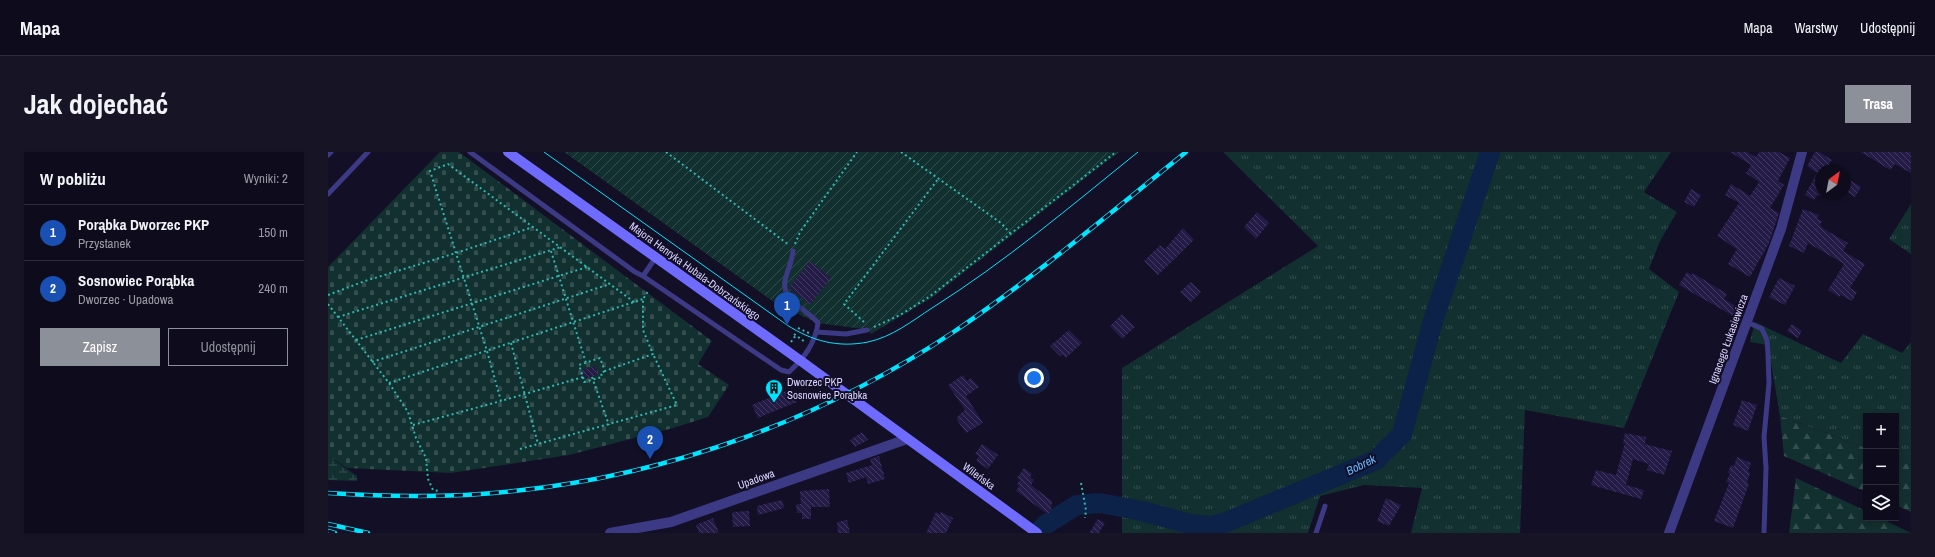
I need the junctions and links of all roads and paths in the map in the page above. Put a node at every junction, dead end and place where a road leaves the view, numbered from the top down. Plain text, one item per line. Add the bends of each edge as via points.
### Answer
1 (331, 152) edge
2 (368, 152) edge
3 (470, 152) edge
4 (508, 152) edge
5 (666, 152) edge
6 (857, 152) edge
7 (900, 152) edge
8 (1116, 152) edge
9 (1802, 152) edge
10 (328, 155) edge
11 (938, 179) junction
12 (328, 194) edge
13 (533, 227) junction
14 (1010, 233) junction
15 (561, 248) junction
16 (551, 251) junction
17 (793, 251) junction
18 (456, 253) junction
19 (656, 257) junction
20 (587, 267) junction
21 (559, 275) junction
22 (643, 276) junction
23 (464, 278) junction
24 (654, 283) junction
25 (610, 284) junction
26 (328, 295) edge
27 (566, 298) junction
28 (644, 299) junction
29 (472, 302) junction
30 (634, 302) junction
31 (328, 304) edge
32 (338, 317) junction
33 (574, 322) junction
34 (1747, 322) junction
35 (479, 326) junction
36 (869, 329) junction
37 (816, 332) junction
38 (356, 340) junction
39 (791, 342) dead end
40 (511, 343) junction
41 (811, 346) junction
42 (487, 351) junction
43 (653, 354) junction
44 (801, 361) junction
45 (372, 362) junction
46 (586, 363) junction
47 (605, 371) junction
48 (583, 377) junction
49 (592, 377) dead end
50 (593, 380) junction
51 (389, 383) junction
52 (525, 394) junction
53 (832, 395) dead end
54 (801, 397) dead end
55 (822, 399) dead end
56 (501, 401) junction
57 (803, 401) dead end
58 (413, 425) junction
59 (609, 425) junction
60 (907, 439) junction
61 (538, 444) junction
62 (520, 449) dead end
63 (1081, 483) dead end
64 (440, 491) dead end
65 (1325, 506) dead end
66 (1085, 518) dead end
67 (610, 533) edge
68 (1037, 533) edge
69 (1316, 533) edge
70 (1669, 533) edge
71 (1764, 533) edge

1 - 10 lane
2 - 12 lane
3 - 22 lane
4 - 19 street, Majora Henryka Hubala-Dobrzańskiego
5 - 17 path via 778,236
6 - 17 path via 800,232
7 - 11 path
8 - 14 path
9 - 34 street, Ignacego Łukasiewicza via 1785,216
11 - 14 path via 1001,223
11 - 36 path via 844,304
13 - 15 path
13 - 18 path
13 - 18 path via 448,164 432,169 430,171
14 - 36 path via 929,297 900,315
15 - 16 path
15 - 20 path
16 - 21 path
16 - 23 path
17 - 37 lane via 785,290 818,323
18 - 23 path
18 - 26 path
19 - 22 lane
19 - 44 street, Majora Henryka Hubala-Dobrzańskiego
20 - 21 path
20 - 25 path
21 - 27 path
21 - 29 path
22 - 24 lane
23 - 29 path
23 - 32 path
24 - 28 path
24 - 44 lane via 781,370 789,372
25 - 27 path
25 - 30 path
27 - 33 path
27 - 35 path
28 - 30 path
28 - 43 path via 643,330
29 - 35 path
29 - 38 path
30 - 33 path
31 - 32 path
32 - 38 path
33 - 40 path
33 - 46 path
34 - 70 street, Ignacego Łukasiewicza
34 - 71 lane via 1762,329 1767,340 1769,383 1764,437
35 - 42 path
35 - 45 path
36 - 37 lane via 846,334
37 - 41 lane
38 - 45 path
39 - 41 path via 795,335
40 - 42 path
40 - 52 path
41 - 44 lane
42 - 51 path
42 - 56 path
43 - 47 path
43 - 59 path via 677,405
44 - 60 street, Majora Henryka Hubala-Dobrzańskiego
45 - 51 path
46 - 47 path via 600,358
46 - 48 path via 579,365
47 - 50 path via 601,373 602,377
48 - 50 path via 584,382
48 - 52 path
49 - 50 path
50 - 59 path
51 - 58 path via 408,412
52 - 56 path
52 - 61 path
53 - 55 path
54 - 57 path
56 - 58 path
58 - 64 path via 426,458 428,479 433,490
59 - 61 path
60 - 67 street, Upadowa via 671,522
60 - 68 street, Wileńska
61 - 62 path
63 - 66 path
65 - 69 lane

